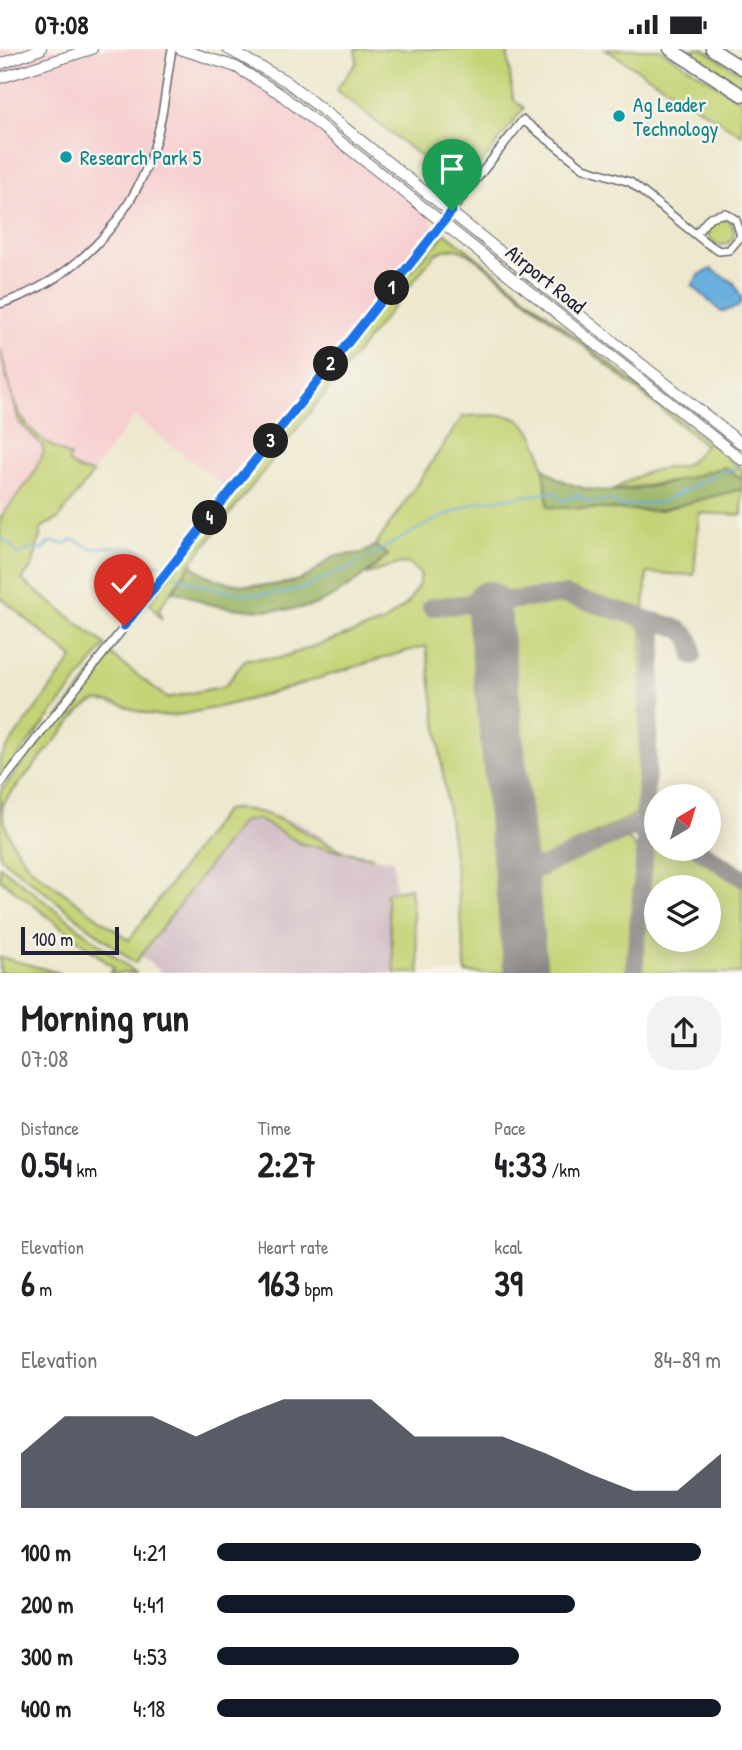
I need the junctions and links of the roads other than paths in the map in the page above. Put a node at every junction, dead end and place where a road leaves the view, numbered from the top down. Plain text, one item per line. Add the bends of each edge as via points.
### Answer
1 (41, 49) edge
2 (92, 49) edge
3 (172, 49) edge
4 (180, 49) edge
5 (228, 49) edge
6 (670, 49) edge
7 (712, 49) edge
8 (0, 64) edge
9 (742, 68) edge
10 (0, 78) edge
11 (742, 95) edge
12 (452, 211) junction
13 (444, 221) junction
14 (696, 234) junction
15 (0, 304) edge
16 (742, 444) edge
17 (742, 460) edge
18 (0, 785) edge

1 - 8 main road
2 - 10 main road
3 - 15 street via 154,149 124,210 76,263 45,284
4 - 13 main road, Airport Road via 236,67 272,88
5 - 12 main road, Airport Road via 286,81
6 - 11 highway
7 - 9 highway
12 - 13 street
12 - 14 street via 523,120 584,168 630,182
12 - 16 main road, Airport Road
13 - 17 main road, Airport Road
13 - 18 street
14 - 14 street via 719,250 735,247 741,236 736,220 725,213 710,218

